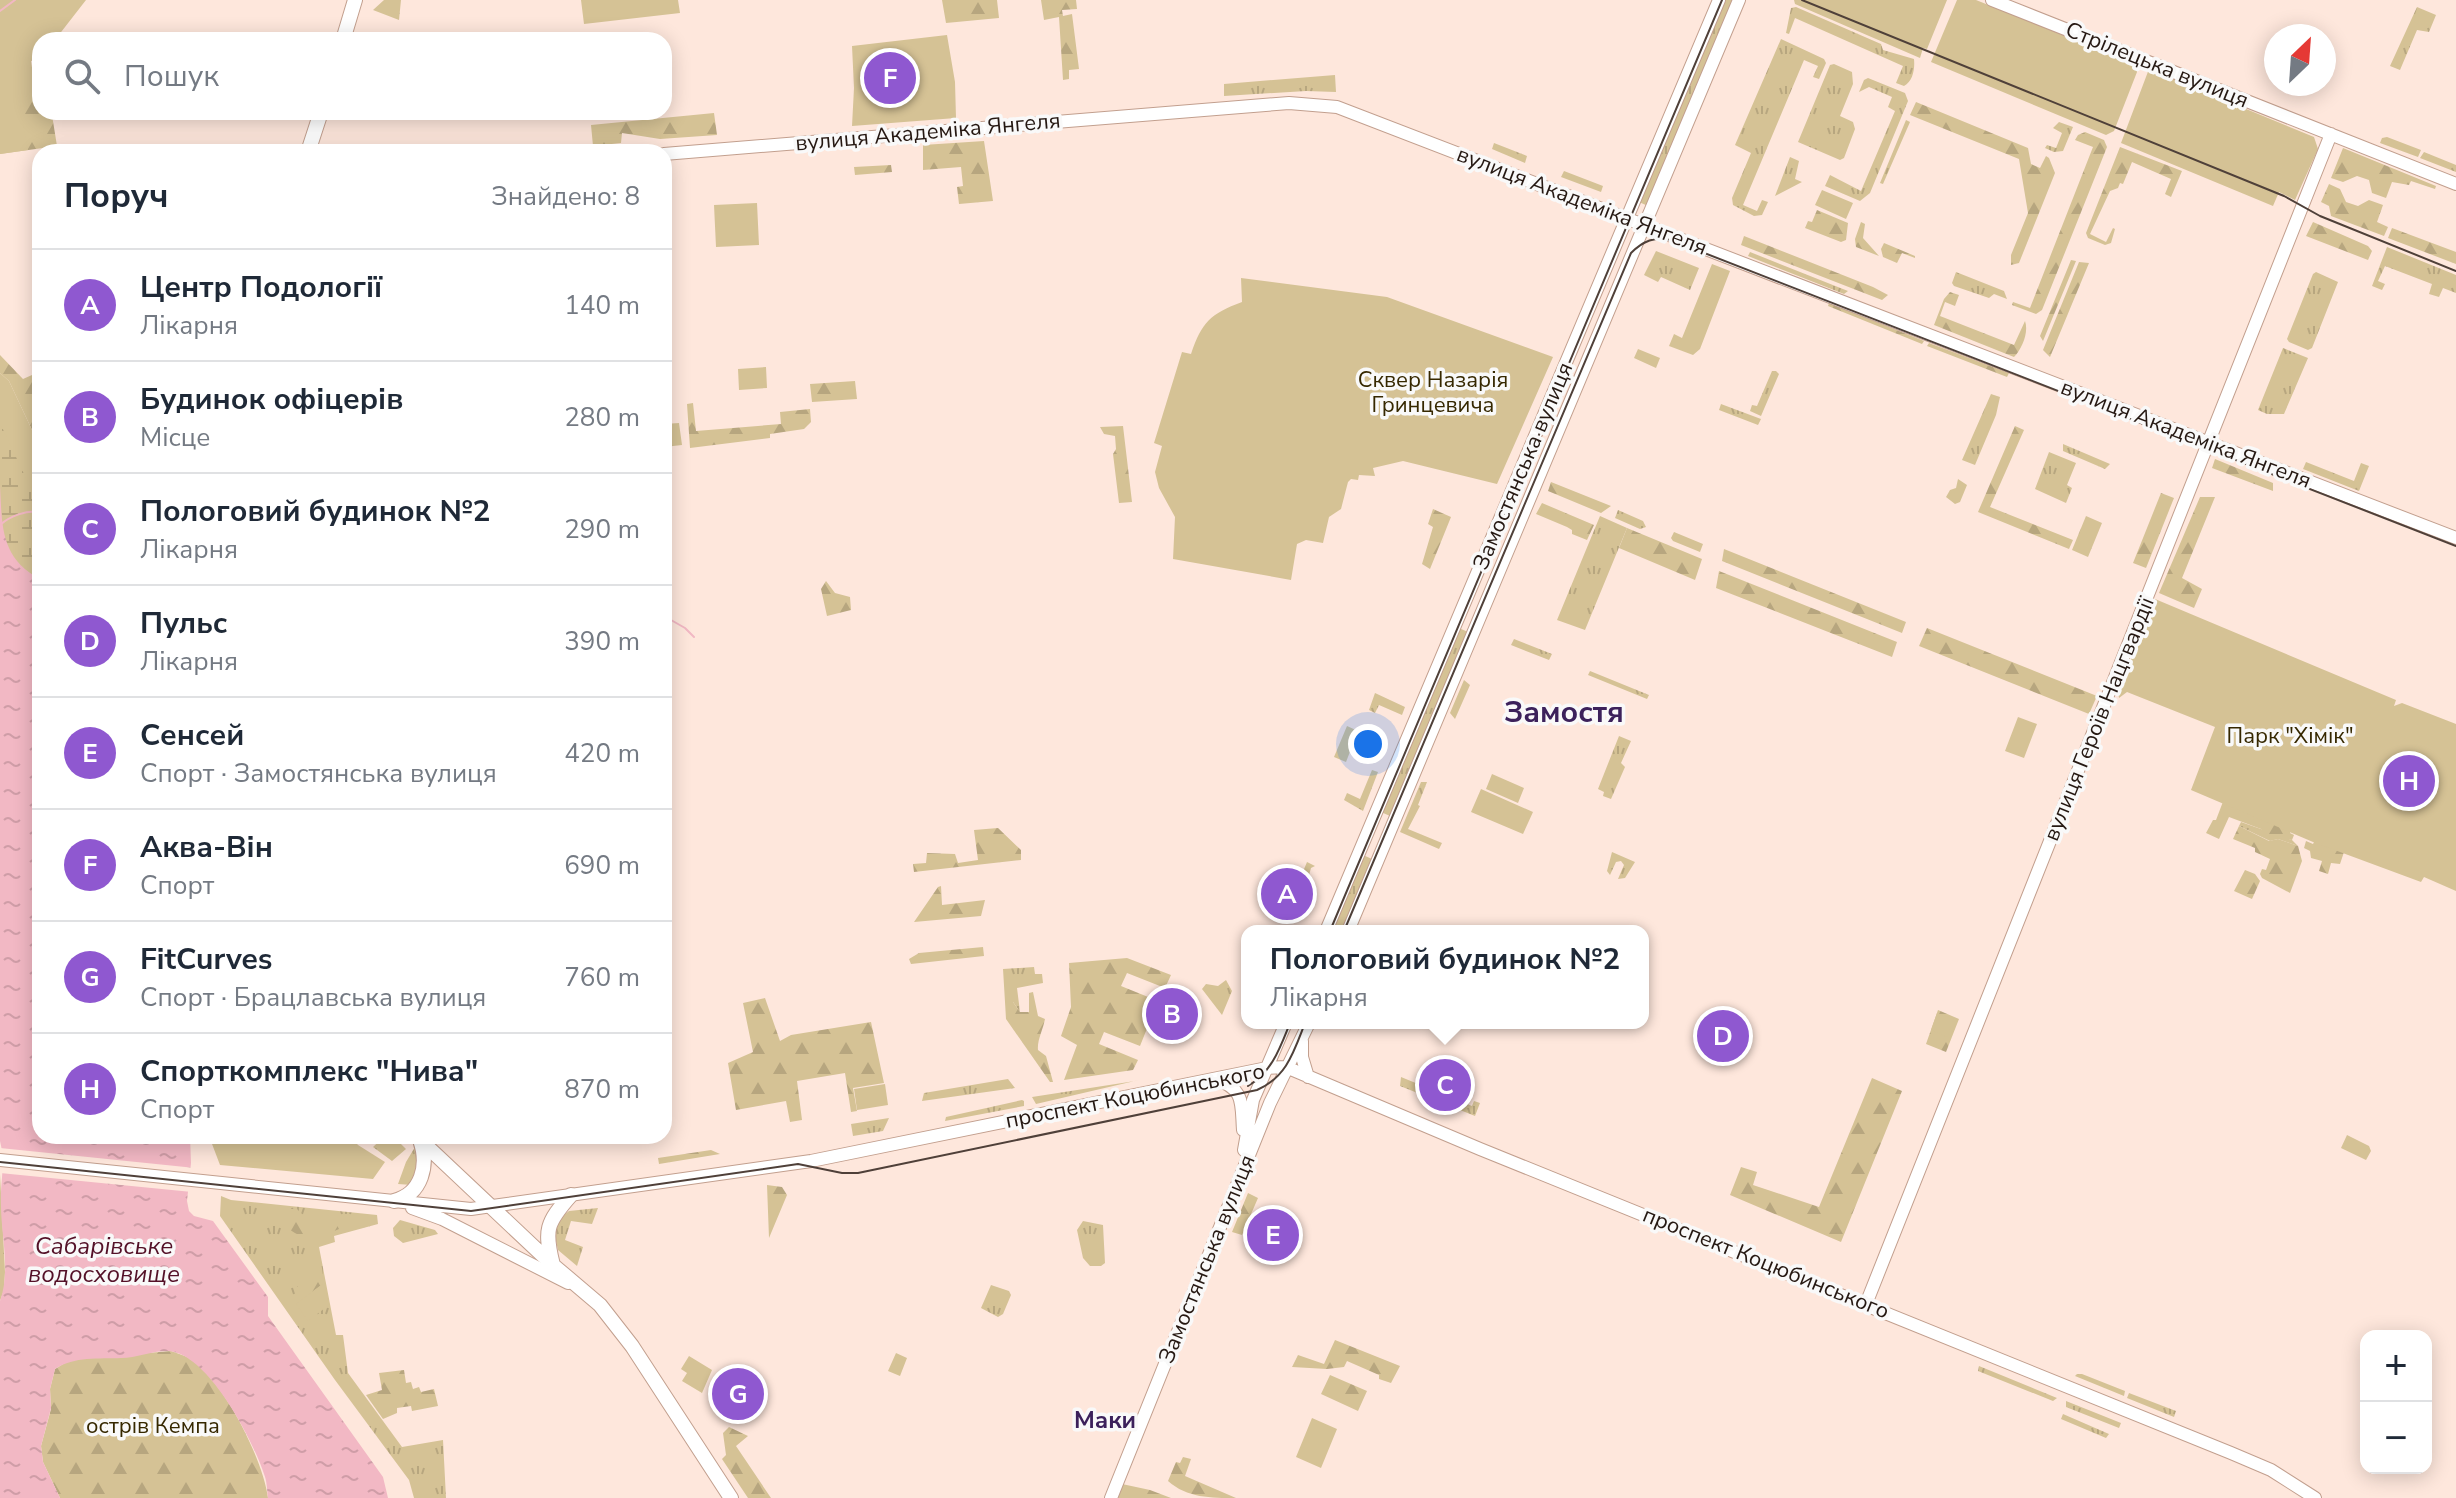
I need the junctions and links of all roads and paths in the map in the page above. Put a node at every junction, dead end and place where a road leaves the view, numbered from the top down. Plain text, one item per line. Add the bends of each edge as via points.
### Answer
1 (355, 0) edge
2 (1719, 0) edge
3 (1739, 0) edge
4 (1992, 0) edge
5 (345, 32) edge
6 (318, 120) edge
7 (2331, 134) junction
8 (311, 144) edge
9 (672, 153) edge
10 (2456, 184) edge
11 (1626, 220) junction
12 (1645, 225) junction
13 (2208, 442) junction
14 (2456, 538) edge
15 (1329, 925) edge
16 (1351, 925) edge
17 (1283, 1029) edge
18 (1284, 1029) edge
19 (1284, 1029) edge
20 (1306, 1029) edge
21 (1302, 1038) junction
22 (1289, 1066) junction
23 (1267, 1068) junction
24 (1308, 1077) junction
25 (1222, 1078) junction
26 (1273, 1097) junction
27 (420, 1144) edge
28 (424, 1144) edge
29 (1244, 1150) junction
30 (0, 1160) edge
31 (1243, 1169) junction
32 (571, 1195) junction
33 (394, 1201) junction
34 (491, 1207) junction
35 (554, 1266) junction
36 (581, 1289) junction
37 (1866, 1304) junction
38 (731, 1498) edge
39 (1111, 1498) edge
40 (2315, 1498) edge

1 - 5 main road
2 - 11 main road, Замостянська вулиця
3 - 12 main road, Замостянська вулиця
4 - 7 main road, Стрілецька вулиця
6 - 8 main road
7 - 10 main road, Стрілецька вулиця
7 - 13 main road, вулиця Героїв Нацгвардії
9 - 11 main road, вулиця Академіка Янгеля via 1307,103 1360,115
11 - 12 main road, вулиця Академіка Янгеля
11 - 15 main road, Замостянська вулиця
12 - 13 main road, вулиця Академіка Янгеля
12 - 16 main road, Замостянська вулиця
13 - 14 main road, вулиця Академіка Янгеля
13 - 37 main road, вулиця Героїв Нацгвардії
17 - 25 main road via 1265,1058
18 - 22 main road via 1278,1047
19 - 23 main road, Замостянська вулиця
20 - 21 main road, Замостянська вулиця
21 - 22 main road, Замостянська вулиця
21 - 24 main road
22 - 23 main road, проспект Коцюбинського
22 - 24 main road, проспект Коцюбинського
22 - 26 main road, Замостянська вулиця
23 - 25 main road, проспект Коцюбинського
23 - 26 main road via 1276,1079
23 - 29 main road, Замостянська вулиця via 1253,1100
24 - 26 main road via 1291,1082
24 - 37 main road, проспект Коцюбинського
25 - 29 main road via 1240,1095
25 - 32 main road, проспект Коцюбинського via 811,1161
26 - 31 main road, Замостянська вулиця
27 - 33 main road via 425,1160 420,1180 413,1191
28 - 34 main road
29 - 31 main road
30 - 33 main road, проспект Коцюбинського
31 - 39 main road, Замостянська вулиця
32 - 34 main road, проспект Коцюбинського
32 - 35 main road via 548,1225
33 - 34 main road, проспект Коцюбинського
33 - 36 main road via 442,1219
34 - 35 main road
35 - 36 main road
36 - 38 main road via 632,1346
37 - 40 main road, проспект Коцюбинського via 2258,1464

